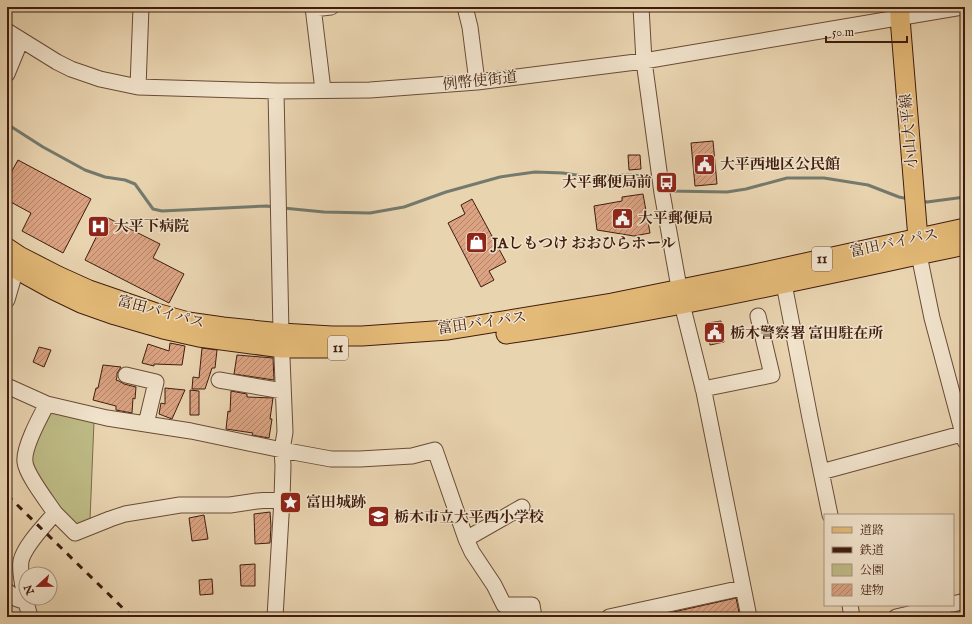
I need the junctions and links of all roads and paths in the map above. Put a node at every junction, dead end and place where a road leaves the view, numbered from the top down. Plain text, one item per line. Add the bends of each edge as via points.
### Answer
1 (141, 7) edge
2 (331, 7) edge
3 (466, 7) edge
4 (641, 7) edge
5 (962, 7) edge
6 (313, 8) edge
7 (900, 13) edge
8 (7, 31) edge
9 (21, 40) junction
10 (644, 61) junction
11 (7, 74) edge
12 (477, 82) junction
13 (138, 87) junction
14 (323, 90) junction
15 (276, 91) junction
16 (965, 228) edge
17 (965, 245) edge
18 (918, 247) junction
19 (7, 248) edge
20 (12, 266) edge
21 (784, 284) junction
22 (680, 296) junction
23 (7, 300) edge
24 (758, 316) dead end
25 (282, 340) junction
26 (126, 375) dead end
27 (219, 380) dead end
28 (7, 386) edge
29 (703, 389) junction
30 (283, 390) junction
31 (47, 404) junction
32 (146, 424) junction
33 (964, 436) edge
34 (282, 450) junction
35 (821, 472) junction
36 (282, 499) junction
37 (522, 507) dead end
38 (55, 513) junction
39 (830, 514) edge
40 (466, 539) junction
41 (21, 566) edge
42 (742, 588) junction
43 (7, 591) edge
44 (18, 599) edge
45 (965, 601) edge
46 (954, 604) edge
47 (27, 606) edge
48 (850, 606) edge
49 (944, 606) edge
50 (30, 617) edge
51 (275, 617) edge
52 (534, 617) edge
53 (609, 617) edge
54 (749, 617) edge
55 (852, 617) edge
56 (896, 617) edge

1 - 13 street
2 - 6 street
3 - 12 street
4 - 10 street
5 - 7 street, 例幣使街道
6 - 14 street
7 - 10 street, 例幣使街道
7 - 18 main road, 小山大平線
8 - 9 street, 例幣使街道
9 - 11 street
9 - 13 street, 例幣使街道 via 57,62 84,74 100,80
10 - 12 street, 例幣使街道
10 - 22 street via 662,193
12 - 14 street, 例幣使街道 via 370,90
13 - 15 street, 例幣使街道
14 - 15 street, 例幣使街道
15 - 25 street
16 - 18 main road, 富田バイパス / 11
17 - 18 main road, 富田バイパス / 11
18 - 21 main road, 富田バイパス / 11
18 - 22 main road, 富田バイパス / 11 via 750,275
18 - 33 street via 932,318
19 - 25 main road, 富田バイパス / 11 via 88,290 156,313 188,322
20 - 23 street
20 - 25 main road, 富田バイパス / 11 via 81,303 156,327 199,337
21 - 22 main road, 富田バイパス / 11
21 - 35 street
22 - 25 main road, 富田バイパス / 11 via 607,318 442,342 360,348
22 - 29 street
24 - 29 street via 772,375
25 - 30 street
26 - 32 street via 156,382
27 - 30 street
28 - 31 street
29 - 42 street
30 - 34 street via 285,432
31 - 32 street
31 - 38 street via 27,445 24,461 30,476
32 - 34 street via 191,430
33 - 35 street
34 - 36 street
34 - 40 street via 330,459 412,456 435,450
35 - 39 street
36 - 38 street via 230,505 180,505 161,508 125,514 75,533
36 - 51 street
37 - 40 street
38 - 41 street via 28,545
40 - 52 street via 504,605 532,605
42 - 53 street
42 - 54 street
43 - 44 street
45 - 46 street
47 - 50 street
48 - 55 street
49 - 56 street

